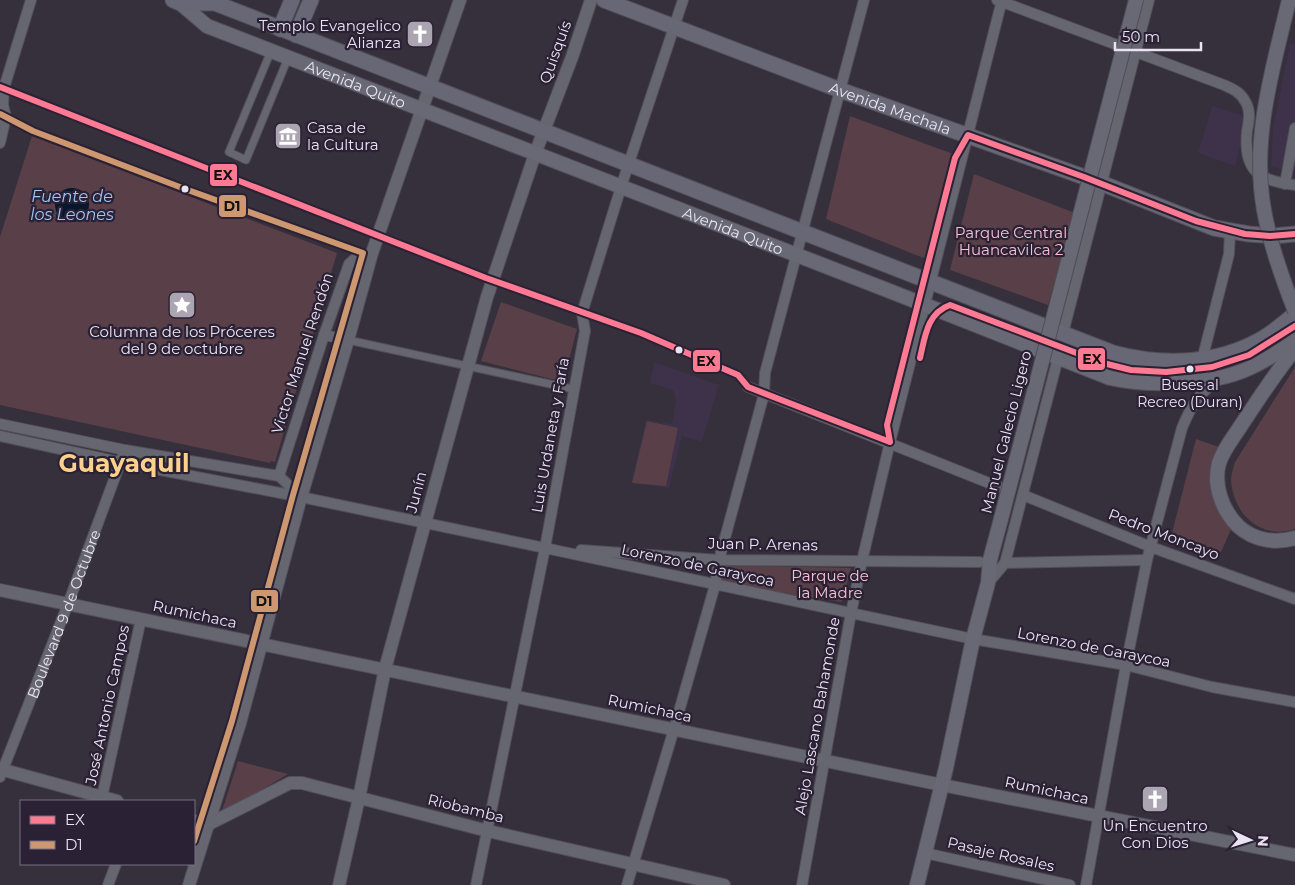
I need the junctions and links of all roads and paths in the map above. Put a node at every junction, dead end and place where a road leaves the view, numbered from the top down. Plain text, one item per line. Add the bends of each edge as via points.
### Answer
1 (31, 0) edge
2 (292, 0) edge
3 (311, 0) edge
4 (460, 0) edge
5 (591, 0) edge
6 (604, 0) edge
7 (683, 0) edge
8 (864, 0) edge
9 (1136, 0) edge
10 (1148, 0) edge
11 (1289, 0) edge
12 (176, 1) edge
13 (1000, 1) edge
14 (674, 27) junction
15 (280, 29) junction
16 (296, 35) junction
17 (271, 51) junction
18 (1135, 51) junction
19 (288, 58) junction
20 (430, 87) junction
21 (840, 90) junction
22 (2, 107) edge
23 (422, 110) junction
24 (549, 115) joint
25 (1295, 128) edge
26 (544, 131) junction
27 (968, 135) junction
28 (0, 143) edge
29 (1293, 153) edge
30 (535, 154) junction
31 (628, 164) junction
32 (1101, 183) junction
33 (1290, 185) edge
34 (621, 187) junction
35 (1230, 231) junction
36 (803, 232) junction
37 (1295, 234) edge
38 (797, 255) junction
39 (371, 257) junction
40 (931, 281) junction
41 (925, 305) junction
42 (1295, 312) edge
43 (1063, 334) junction
44 (324, 335) junction
45 (348, 340) junction
46 (1295, 340) edge
47 (1295, 348) edge
48 (1058, 358) junction
49 (1202, 360) junction
50 (468, 365) junction
51 (1218, 379) junction
52 (748, 387) dead end
53 (573, 389) junction
54 (764, 394) junction
55 (0, 424) edge
56 (0, 436) edge
57 (890, 442) junction
58 (126, 450) junction
59 (121, 463) junction
60 (279, 476) junction
61 (998, 487) dead end
62 (1023, 495) junction
63 (300, 497) junction
64 (424, 523) junction
65 (1295, 538) edge
66 (1151, 547) junction
67 (545, 548) junction
68 (719, 560) junction
69 (1147, 560) junction
70 (862, 561) junction
71 (980, 562) dead end
72 (1005, 563) junction
73 (988, 583) junction
74 (715, 585) junction
75 (0, 590) edge
76 (1295, 599) edge
77 (68, 604) junction
78 (851, 613) junction
79 (141, 619) junction
80 (973, 639) junction
81 (262, 644) junction
82 (1126, 665) junction
83 (385, 669) junction
84 (516, 697) junction
85 (1295, 702) edge
86 (674, 730) junction
87 (825, 760) junction
88 (1, 772) edge
89 (942, 785) junction
90 (102, 797) junction
91 (359, 798) junction
92 (113, 800) edge
93 (1099, 817) junction
94 (195, 821) edge
95 (208, 824) junction
96 (488, 831) junction
97 (925, 853) junction
98 (1295, 855) edge
99 (633, 864) junction
100 (116, 865) edge
101 (108, 885) edge
102 (190, 885) edge
103 (339, 885) edge
104 (476, 885) edge
105 (627, 885) edge
106 (724, 885) edge
107 (802, 885) edge
108 (917, 885) edge
109 (1070, 885) edge
110 (1086, 885) edge

1 - 22 street via 4,88
2 - 15 main road
3 - 16 main road
4 - 20 street
5 - 24 street, Quisquís
6 - 14 main road, Avenida Machala
7 - 14 street, Luis Urdaneta y Faría
8 - 21 street
9 - 73 main road, Manuel Galecio Ligero, bridge via 990,560
10 - 18 street
11 - 42 main road, bridge via 1268,90 1260,166 1263,209
12 - 15 main road, Avenida Quito via 215,3
12 - 17 main road, Avenida Quito via 208,26
13 - 18 street
13 - 27 street, Alejo Lascano Bahamonde
14 - 21 main road, Avenida Machala
14 - 31 street, Luis Urdaneta y Faría
15 - 16 main road, Avenida Quito
16 - 20 main road, Avenida Quito
17 - 19 main road, Avenida Quito
17 - 19 street via 229,152 246,160
18 - 32 street
18 - 33 street via 1238,92 1250,115 1246,141 1249,164 1258,173
19 - 23 main road, Avenida Quito
20 - 23 street
20 - 26 main road, Avenida Quito
21 - 27 main road, Avenida Machala
21 - 36 street
22 - 28 street via 6,117
23 - 30 main road, Avenida Quito
23 - 39 street
24 - 26 street, Junín
25 - 29 street
26 - 30 street, Junín
26 - 31 main road, Avenida Quito
27 - 32 main road, Avenida Machala
27 - 40 street, Alejo Lascano Bahamonde
29 - 33 street
30 - 34 main road, Avenida Quito
30 - 50 street, Junín
31 - 34 street, Luis Urdaneta y Faría
31 - 36 main road, Avenida Quito
32 - 35 main road, Avenida Machala via 1214,228
32 - 43 street
34 - 38 main road, Avenida Quito
34 - 53 street, Luis Urdaneta y Faría via 582,313 585,331
35 - 37 main road, Avenida Machala via 1274,236
35 - 49 street via 1229,254
36 - 38 street
36 - 40 main road, Avenida Quito
38 - 41 main road, Avenida Quito
38 - 54 street via 766,373
39 - 44 street, Victor Manuel Rendón via 359,255 349,264
39 - 45 street
40 - 41 street, Alejo Lascano Bahamonde
40 - 43 main road, Avenida Quito
41 - 48 main road, Avenida Quito
41 - 57 street, Alejo Lascano Bahamonde
42 - 49 main road, Avenida Quito via 1261,339
43 - 49 main road, Avenida Quito via 1129,357 1163,361
44 - 45 street
44 - 60 street, Victor Manuel Rendón
45 - 50 street
45 - 63 street
46 - 51 main road, Avenida Quito via 1259,364
47 - 65 main road via 1223,453 1218,471 1219,493 1228,514 1241,529 1261,539 1280,541
48 - 51 main road, Avenida Quito via 1125,381 1157,384
48 - 62 street, Manuel Galecio Ligero
50 - 53 street
50 - 64 street, Junín
51 - 66 street via 1201,392 1182,428
52 - 54 street
53 - 67 street, Luis Urdaneta y Faría
54 - 57 street
54 - 68 street
55 - 58 street
56 - 59 street, Lorenzo de Garaycoa
57 - 61 street
57 - 70 street, Alejo Lascano Bahamonde
58 - 59 street, Boulevard 9 de Octubre
58 - 60 street
59 - 63 street, Lorenzo de Garaycoa
59 - 77 street, Boulevard 9 de Octubre
60 - 63 street
62 - 66 street, Pedro Moncayo
62 - 72 street, Manuel Galecio Ligero
63 - 64 street, Lorenzo de Garaycoa
63 - 81 street
64 - 67 street, Lorenzo de Garaycoa
64 - 83 street, Junín
66 - 69 street
66 - 76 street, Pedro Moncayo
67 - 68 street, Juan P. Arenas
67 - 74 street, Lorenzo de Garaycoa
67 - 84 street, Luis Urdaneta y Faría
68 - 70 street, Juan P. Arenas
68 - 74 street
69 - 72 street
69 - 82 street
70 - 71 street, Juan P. Arenas
70 - 78 street, Alejo Lascano Bahamonde
72 - 73 street, Manuel Galecio Ligero
73 - 80 main road, Manuel Galecio Ligero
74 - 78 street, Lorenzo de Garaycoa
74 - 86 street
75 - 77 street, Rumichaca
77 - 79 street, Rumichaca
77 - 88 street, Boulevard 9 de Octubre
78 - 80 street, Lorenzo de Garaycoa
78 - 87 street, Alejo Lascano Bahamonde
79 - 81 street, Rumichaca
79 - 90 street, José Antonio Campos
80 - 82 street, Lorenzo de Garaycoa
80 - 89 main road, Manuel Galecio Ligero
81 - 83 street, Rumichaca
81 - 95 street
82 - 85 street, Lorenzo de Garaycoa via 1212,687
82 - 93 street
83 - 84 street, Rumichaca
83 - 91 street, Junín
84 - 86 street, Rumichaca
84 - 96 street, Luis Urdaneta y Faría
86 - 87 street, Rumichaca
86 - 99 street
87 - 89 street, Rumichaca
87 - 107 street, Alejo Lascano Bahamonde
88 - 90 street
89 - 93 street, Rumichaca
89 - 97 main road, Manuel Galecio Ligero
90 - 92 street
91 - 95 street, Riobamba via 302,783 290,783
91 - 96 street, Riobamba
91 - 103 street, Junín
93 - 98 street, Rumichaca
93 - 110 street
94 - 95 street
95 - 102 street
96 - 99 street, Riobamba
96 - 104 street, Luis Urdaneta y Faría
97 - 108 main road, Manuel Galecio Ligero
97 - 109 street, Pasaje Rosales
99 - 105 street
99 - 106 street, Riobamba
100 - 101 street

